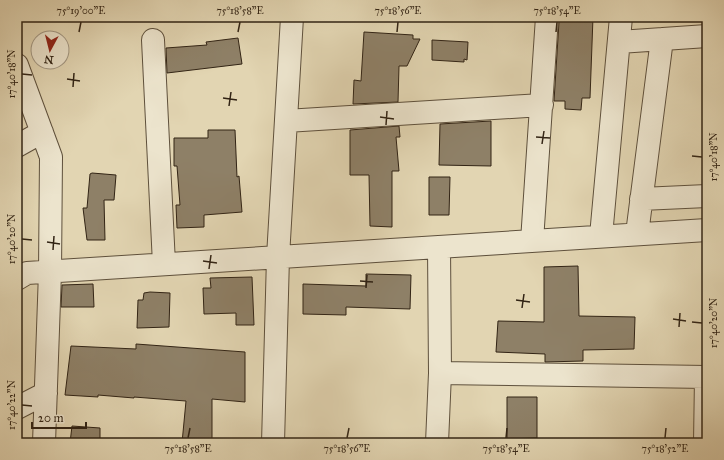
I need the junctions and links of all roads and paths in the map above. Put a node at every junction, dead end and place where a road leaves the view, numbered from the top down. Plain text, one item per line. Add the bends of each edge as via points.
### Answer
1 (292, 17) edge
2 (548, 17) edge
3 (621, 17) edge
4 (707, 36) edge
5 (662, 39) junction
6 (153, 40) dead end
7 (619, 42) junction
8 (17, 65) edge
9 (542, 105) junction
10 (286, 121) junction
11 (42, 132) junction
12 (17, 146) edge
13 (707, 196) edge
14 (641, 199) junction
15 (707, 230) edge
16 (637, 234) junction
17 (601, 236) junction
18 (532, 241) junction
19 (439, 247) junction
20 (278, 257) junction
21 (164, 264) junction
22 (50, 272) junction
23 (17, 279) edge
24 (440, 373) junction
25 (707, 377) edge
26 (46, 393) junction
27 (17, 408) edge
28 (44, 443) edge
29 (273, 443) edge
30 (437, 443) edge
31 (705, 443) edge

1 - 10 street
2 - 9 street
3 - 7 street
4 - 5 street
5 - 7 street
5 - 14 street
6 - 21 street
7 - 17 street
8 - 11 street
9 - 10 street
9 - 18 street
10 - 20 street
11 - 12 street
11 - 22 street via 51,157
13 - 14 street
14 - 16 street
15 - 16 street
16 - 17 street
17 - 18 street
18 - 19 street
19 - 20 street
19 - 24 street
20 - 21 street
20 - 29 street
21 - 22 street
22 - 23 street via 27,273
22 - 26 street
24 - 25 street
24 - 30 street
25 - 31 street
26 - 27 street
26 - 28 street

